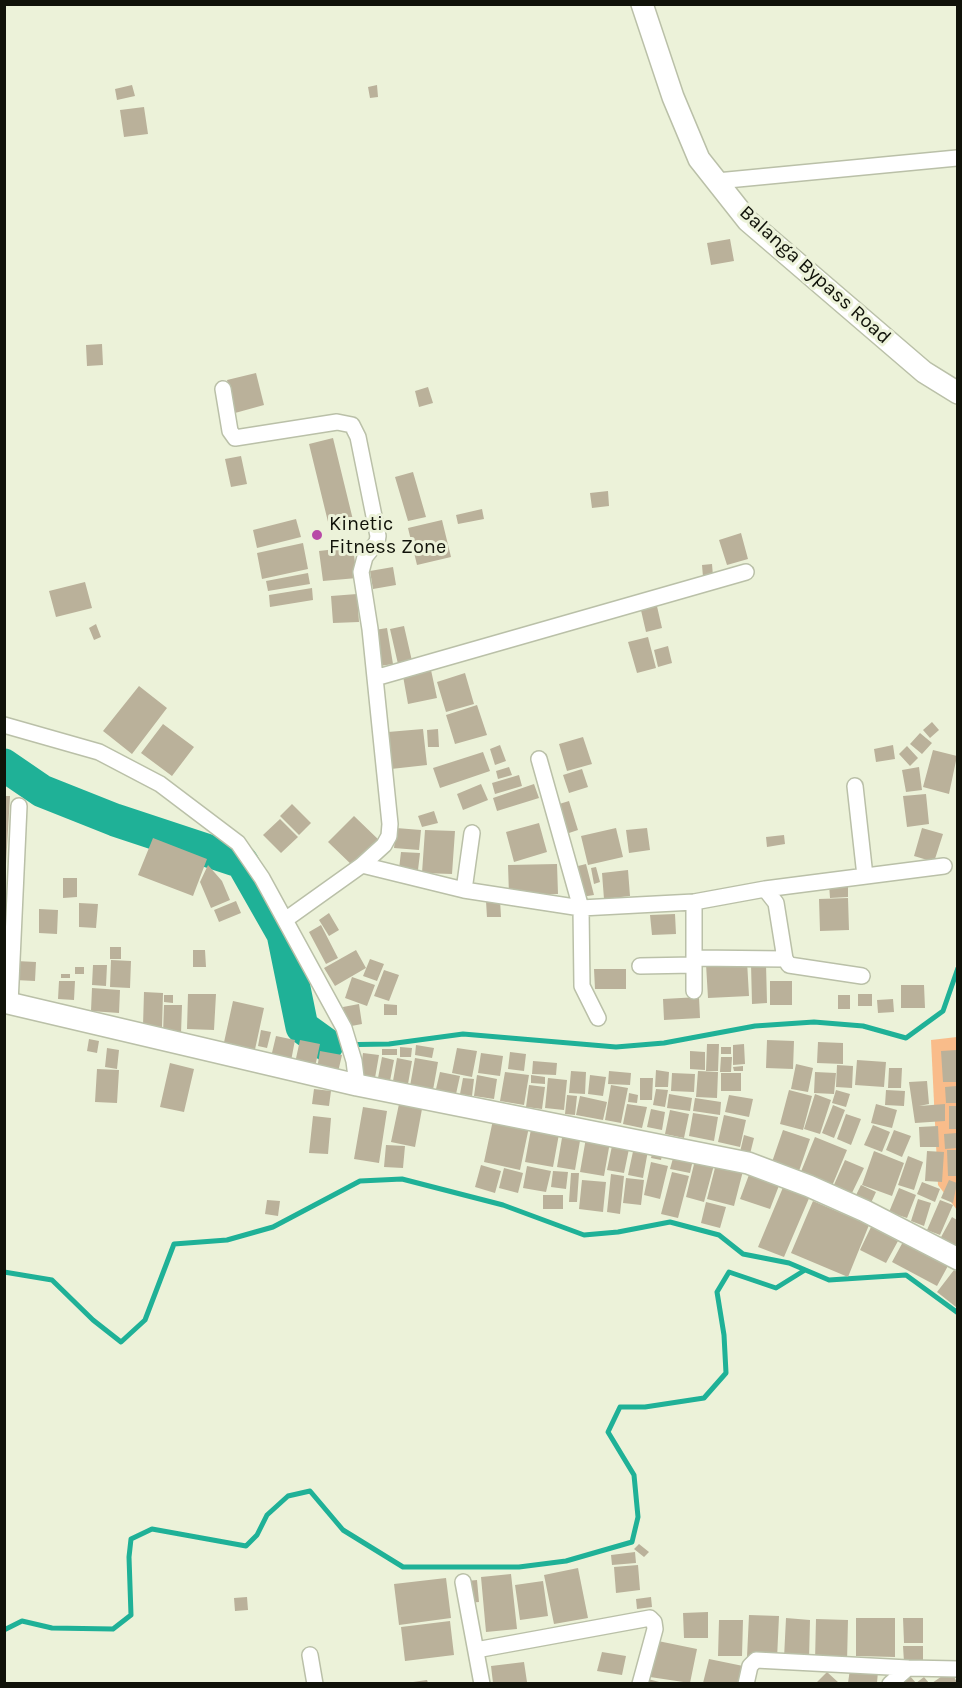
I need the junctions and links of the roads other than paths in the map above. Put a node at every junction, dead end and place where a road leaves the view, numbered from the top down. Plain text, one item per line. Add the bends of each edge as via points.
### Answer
1 (642, 4) edge
2 (957, 158) edge
3 (717, 181) junction
4 (223, 389) dead end
5 (957, 393) edge
6 (746, 573) dead end
7 (375, 678) junction
8 (4, 725) edge
9 (539, 759) dead end
10 (855, 786) dead end
11 (19, 806) dead end
12 (472, 833) dead end
13 (362, 865) junction
14 (944, 866) dead end
15 (865, 876) junction
16 (765, 889) junction
17 (464, 890) junction
18 (694, 902) junction
19 (580, 908) junction
20 (285, 920) junction
21 (785, 959) junction
22 (694, 961) junction
23 (640, 966) dead end
24 (862, 975) dead end
25 (694, 991) dead end
26 (7, 1003) edge
27 (598, 1018) dead end
28 (357, 1085) junction
29 (957, 1259) edge
30 (463, 1582) dead end
31 (476, 1650) junction
32 (310, 1655) dead end
33 (908, 1668) junction
34 (957, 1669) edge
35 (315, 1683) edge
36 (482, 1683) edge
37 (640, 1683) edge
38 (746, 1683) edge
39 (890, 1683) edge

1 - 3 street, Balanga Bypass Road via 699,159
2 - 3 street
3 - 5 street, Balanga Bypass Road via 748,221 924,372
4 - 7 street via 230,431 236,438 337,422 352,425 358,437 378,536 361,572
6 - 7 street
7 - 13 street via 390,824 384,845
8 - 20 street via 99,752 160,784 238,843
9 - 19 street
10 - 15 street
11 - 26 street
12 - 17 street
13 - 17 street
13 - 20 street
14 - 15 street
15 - 16 street
16 - 18 street
16 - 21 street via 776,903
17 - 19 street
18 - 19 street
18 - 22 street
19 - 27 street via 582,986
20 - 28 street via 344,1028
21 - 22 street
21 - 24 street via 789,965
22 - 23 street
22 - 25 street
26 - 28 street
28 - 29 street via 748,1163 865,1211
30 - 31 street
31 - 36 street
31 - 37 street via 650,1618 655,1629
32 - 35 street
33 - 34 street
33 - 38 street via 756,1660 750,1666
33 - 39 street

